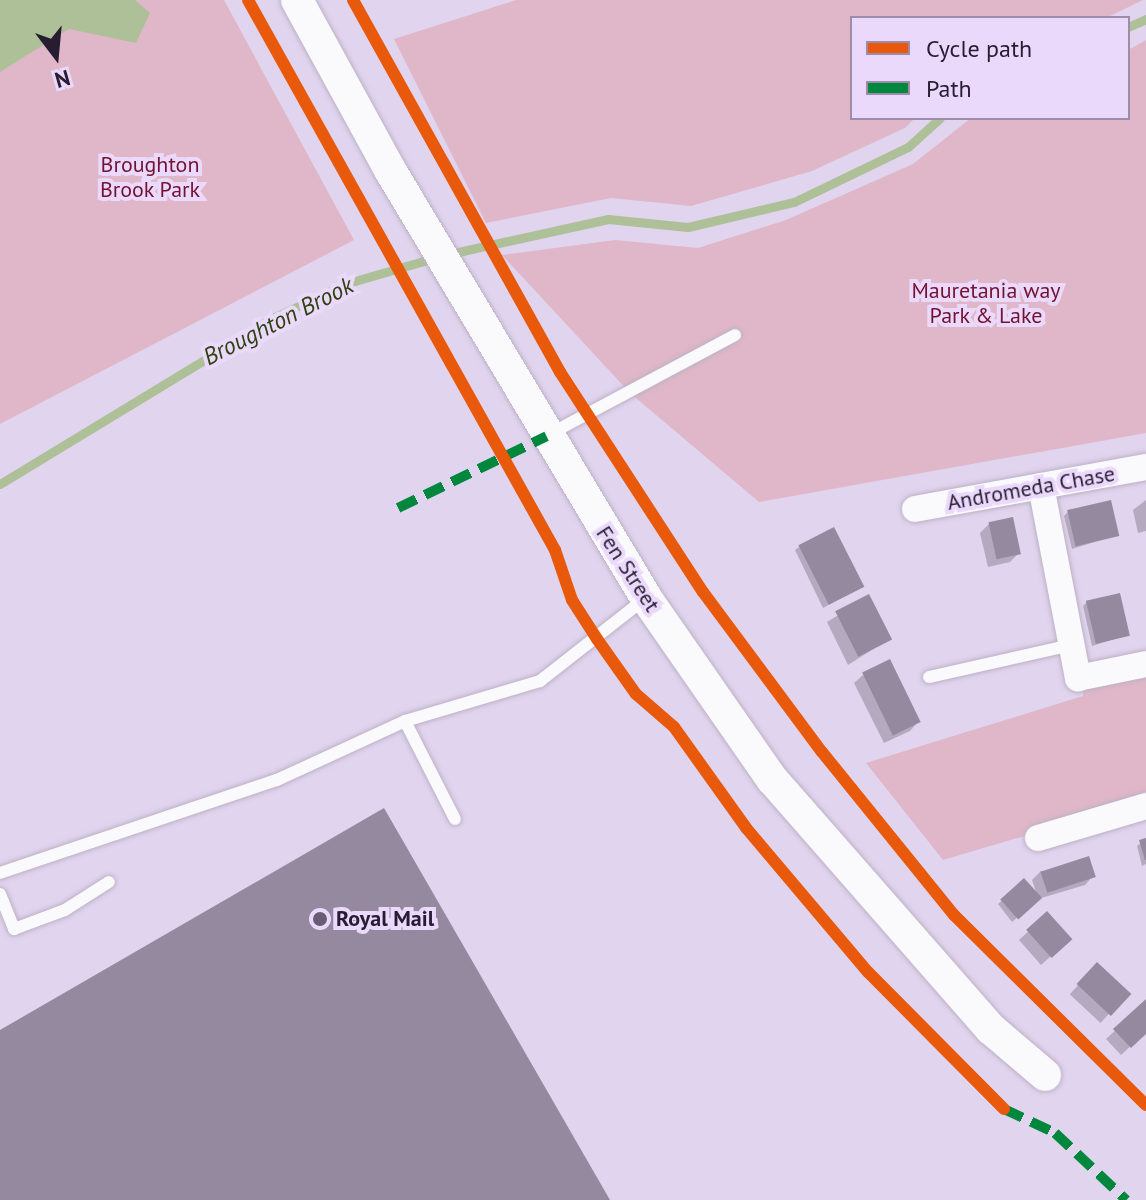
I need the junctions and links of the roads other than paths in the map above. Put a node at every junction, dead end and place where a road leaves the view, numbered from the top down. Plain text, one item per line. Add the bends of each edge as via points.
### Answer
1 (297, 0) edge
2 (735, 335) dead end
3 (547, 436) junction
4 (1146, 467) edge
5 (1041, 486) junction
6 (915, 509) dead end
7 (646, 598) junction
8 (1071, 645) junction
9 (1146, 664) edge
10 (929, 677) dead end
11 (405, 721) junction
12 (1146, 806) edge
13 (455, 819) dead end
14 (1038, 838) dead end
15 (0, 873) edge
16 (109, 882) dead end
17 (0, 894) edge
18 (1045, 1075) dead end

1 - 3 street, Fen Street
2 - 3 lane
3 - 7 street, Fen Street
4 - 5 street, Andromeda Chase
5 - 6 street, Andromeda Chase
5 - 8 street
7 - 11 lane via 540,681
7 - 18 street, Fen Street via 772,779 991,1029
8 - 9 street via 1078,678
8 - 10 lane
11 - 13 lane
11 - 15 lane via 277,780
12 - 14 street
16 - 17 lane via 65,910 14,929

